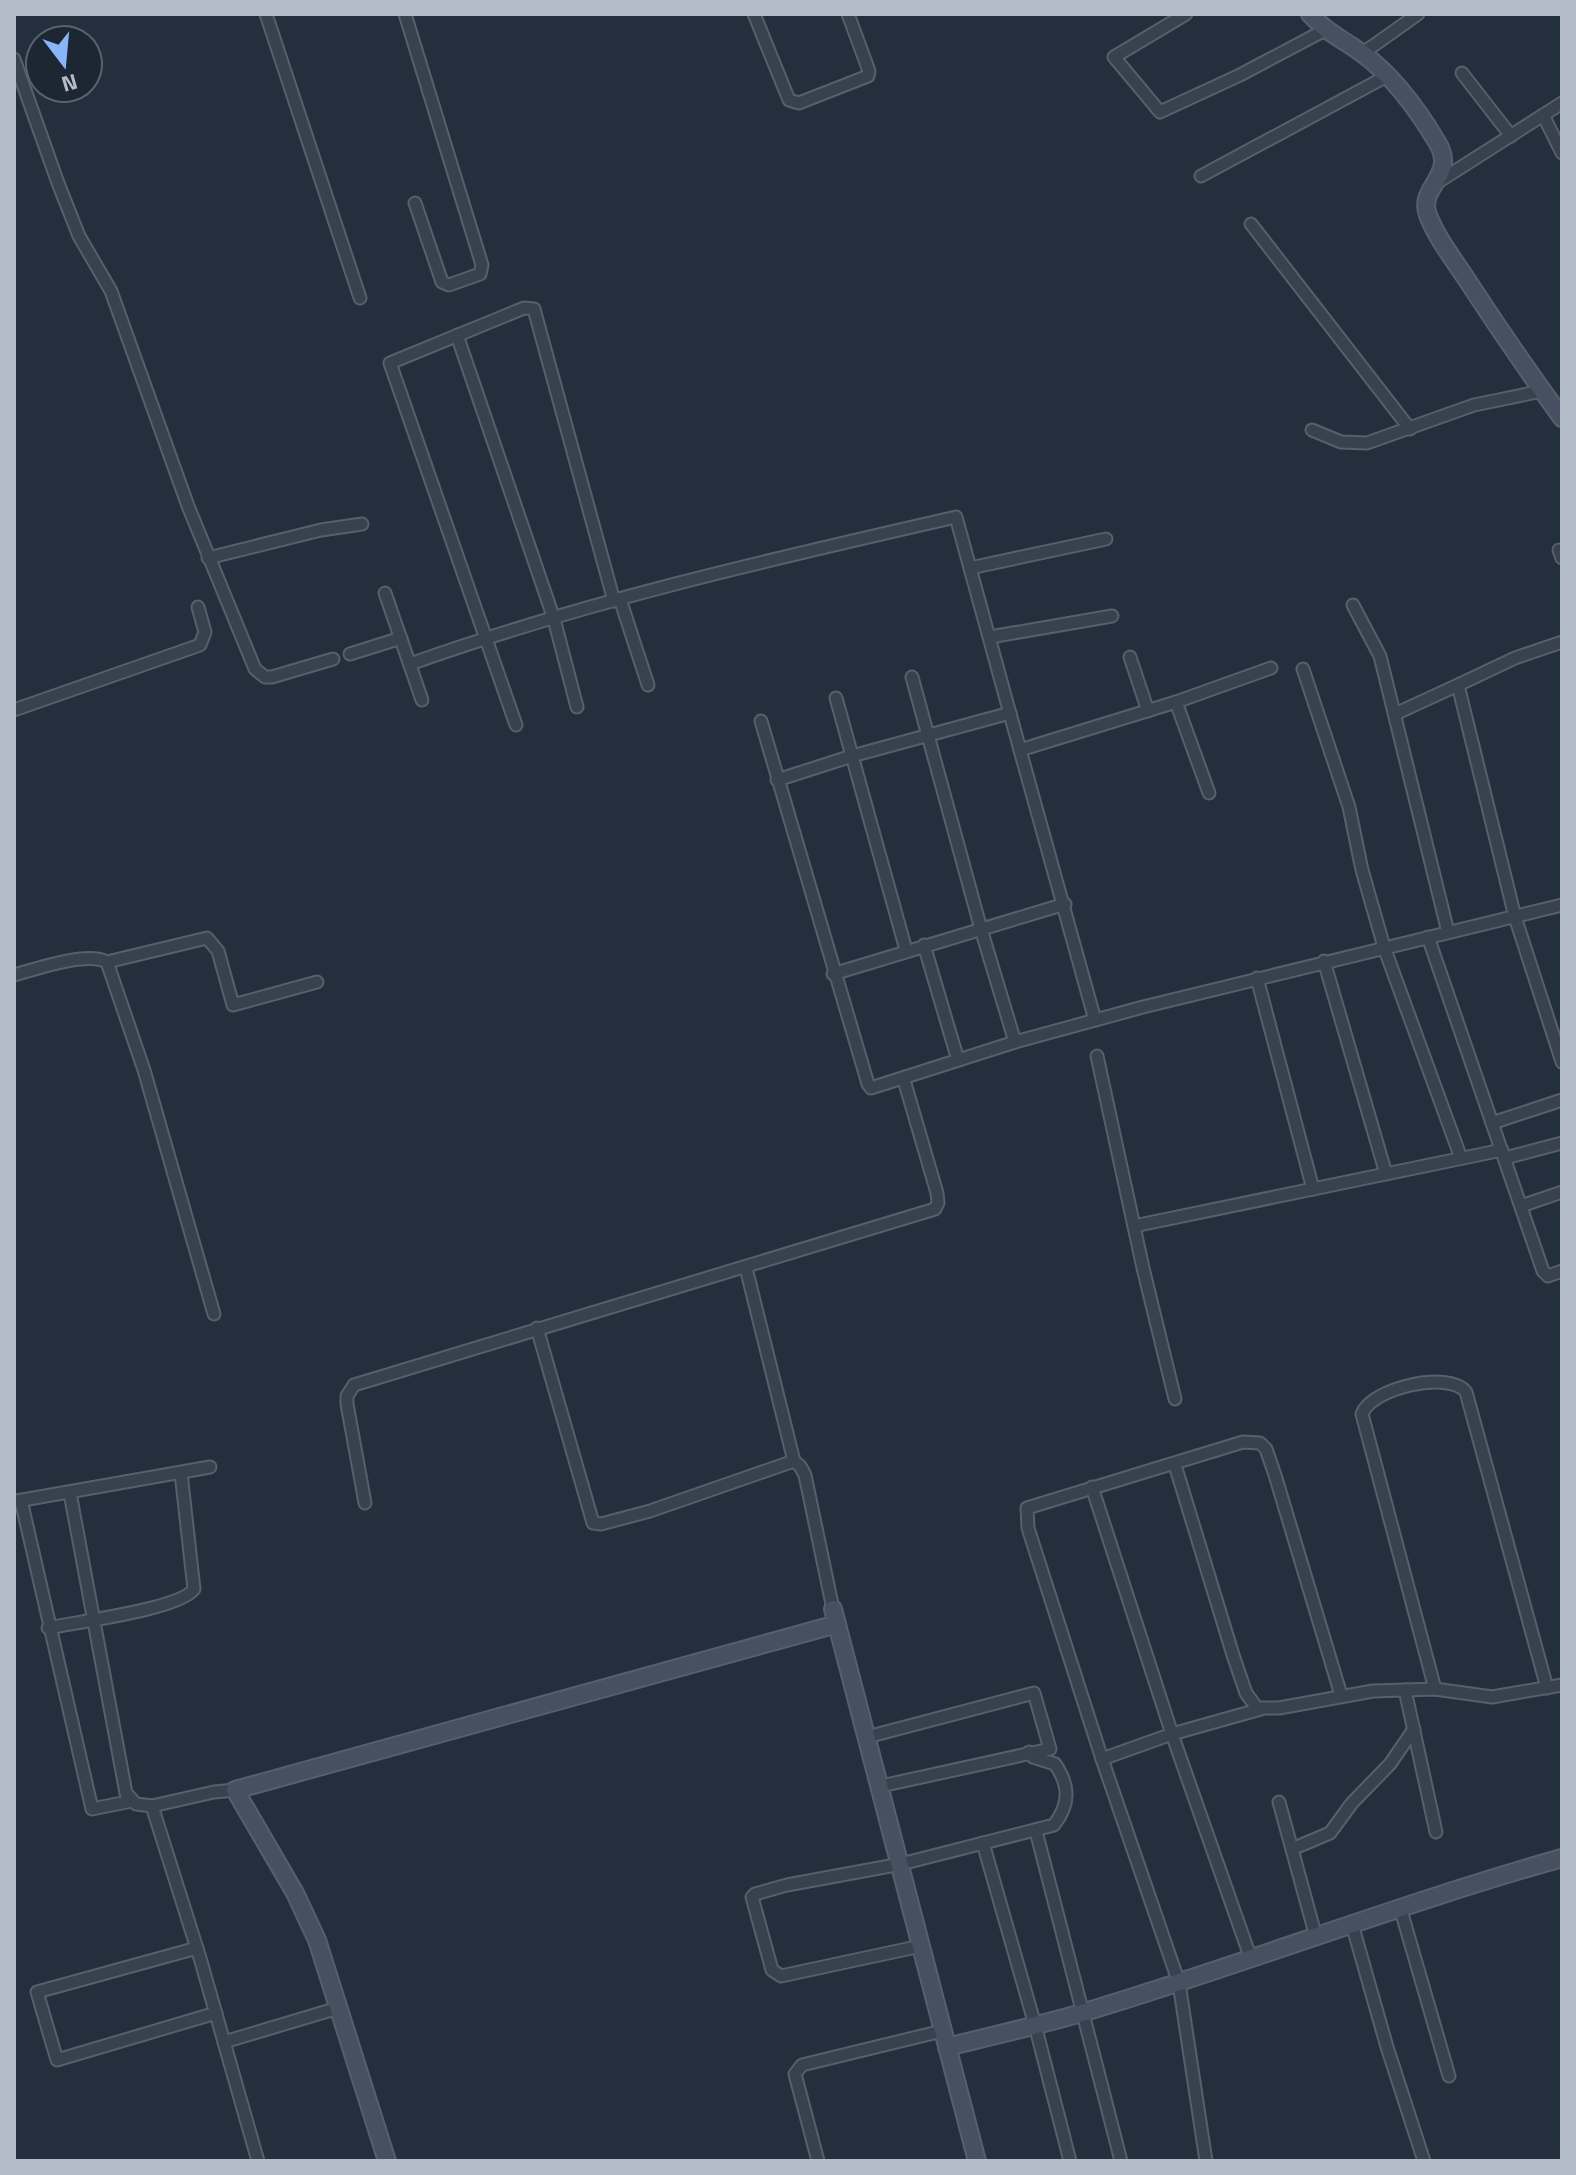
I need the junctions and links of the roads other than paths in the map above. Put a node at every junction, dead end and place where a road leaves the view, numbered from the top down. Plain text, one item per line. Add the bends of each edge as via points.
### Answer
1 (266, 14) edge
2 (405, 14) edge
3 (754, 14) edge
4 (848, 14) edge
5 (1186, 14) edge
6 (1310, 14) edge
7 (1418, 14) edge
8 (1325, 30) junction
9 (1363, 53) junction
10 (14, 59) edge
11 (1462, 73) dead end
12 (1387, 76) junction
13 (1562, 103) edge
14 (1543, 115) junction
15 (1511, 136) junction
16 (1562, 153) edge
17 (1201, 176) dead end
18 (1436, 183) junction
19 (415, 203) dead end
20 (1251, 224) dead end
21 (360, 298) dead end
22 (457, 335) junction
23 (1542, 391) junction
24 (1562, 418) edge
25 (1410, 429) junction
26 (1312, 430) dead end
27 (362, 524) dead end
28 (1106, 539) dead end
29 (208, 558) junction
30 (970, 568) junction
31 (385, 593) dead end
32 (617, 600) junction
33 (1353, 605) dead end
34 (198, 607) dead end
35 (1112, 616) dead end
36 (554, 619) junction
37 (990, 637) junction
38 (401, 638) junction
39 (485, 638) junction
40 (1562, 642) edge
41 (350, 654) dead end
42 (1130, 657) dead end
43 (333, 659) dead end
44 (410, 664) junction
45 (1271, 668) dead end
46 (1303, 669) dead end
47 (912, 677) dead end
48 (648, 685) dead end
49 (1458, 685) junction
50 (836, 698) dead end
51 (422, 700) dead end
52 (1176, 702) junction
53 (577, 707) dead end
54 (14, 710) edge
55 (1148, 711) junction
56 (1010, 713) junction
57 (1395, 714) junction
58 (761, 721) dead end
59 (516, 725) dead end
60 (929, 734) junction
61 (1020, 750) junction
62 (852, 756) junction
63 (777, 780) junction
64 (1209, 793) dead end
65 (1065, 904) junction
66 (1562, 905) edge
67 (1515, 917) junction
68 (981, 929) junction
69 (1448, 932) junction
70 (1428, 937) junction
71 (924, 945) junction
72 (1384, 947) junction
73 (906, 950) junction
74 (1324, 961) junction
75 (107, 962) junction
76 (833, 974) junction
77 (14, 975) edge
78 (1257, 978) junction
79 (317, 982) dead end
80 (1095, 1020) junction
81 (1015, 1042) junction
82 (1097, 1056) dead end
83 (958, 1060) junction
84 (1562, 1062) edge
85 (904, 1080) junction
86 (1562, 1100) edge
87 (1492, 1123) junction
88 (1562, 1143) edge
89 (1504, 1154) junction
90 (1461, 1158) junction
91 (1386, 1174) junction
92 (1313, 1189) junction
93 (1562, 1192) edge
94 (1521, 1206) junction
95 (1134, 1226) junction
96 (746, 1268) junction
97 (1562, 1271) edge
98 (214, 1314) dead end
99 (537, 1328) junction
100 (1175, 1399) dead end
101 (794, 1461) junction
102 (1175, 1465) junction
103 (210, 1467) dead end
104 (181, 1473) junction
105 (1092, 1487) junction
106 (70, 1493) junction
107 (18, 1501) edge
108 (365, 1503) dead end
109 (835, 1617) junction
110 (94, 1619) junction
111 (48, 1628) junction
112 (1562, 1685) edge
113 (1547, 1688) junction
114 (1435, 1689) junction
115 (1405, 1690) junction
116 (1341, 1695) junction
117 (1261, 1709) junction
118 (1414, 1729) junction
119 (1172, 1734) junction
120 (867, 1737) junction
121 (1029, 1752) junction
122 (1102, 1759) junction
123 (881, 1786) junction
124 (235, 1790) junction
125 (132, 1801) junction
126 (1279, 1802) dead end
127 (152, 1806) junction
128 (1036, 1831) junction
129 (1436, 1832) dead end
130 (983, 1843) junction
131 (1292, 1849) junction
132 (1562, 1858) edge
133 (901, 1864) junction
134 (1400, 1907) junction
135 (1352, 1924) junction
136 (1316, 1937) junction
137 (921, 1946) junction
138 (197, 1948) junction
139 (1251, 1959) junction
140 (1179, 1983) junction
141 (338, 2008) junction
142 (1085, 2012) junction
143 (216, 2013) junction
144 (1035, 2025) junction
145 (945, 2039) junction
146 (224, 2042) junction
147 (1449, 2076) dead end
148 (258, 2161) edge
149 (387, 2161) edge
150 (818, 2161) edge
151 (977, 2161) edge
152 (1070, 2161) edge
153 (1121, 2161) edge
154 (1206, 2161) edge
155 (1424, 2161) edge

1 - 21 street
2 - 19 street via 482,265 480,274 449,285 442,282
3 - 4 street via 789,100 799,103 868,76
5 - 8 street via 1114,57 1160,112
6 - 8 street
7 - 9 street
8 - 9 street
9 - 12 street
10 - 29 street via 79,236 111,291
11 - 15 street
12 - 17 street
12 - 18 street via 1442,152 1444,166
13 - 14 street
14 - 15 street
14 - 16 street
15 - 18 street
18 - 23 street via 1426,206 1435,229
20 - 25 street
22 - 32 street via 524,308 534,309
22 - 36 street
22 - 39 street via 389,366
23 - 24 street
23 - 25 street via 1474,405
25 - 26 street via 1360,444
27 - 29 street
28 - 30 street
29 - 43 street via 260,674 272,677
30 - 32 street via 956,517
30 - 37 street
31 - 38 street
32 - 36 street
32 - 48 street
33 - 57 street via 1380,656
34 - 54 street via 205,632 200,645
35 - 37 street
36 - 39 street
36 - 53 street
37 - 56 street
38 - 41 street
38 - 44 street
39 - 44 street
39 - 59 street
40 - 49 street
42 - 55 street
44 - 51 street
45 - 52 street
46 - 72 street via 1349,807
47 - 60 street
49 - 57 street
49 - 67 street
50 - 62 street
52 - 55 street
52 - 64 street
55 - 61 street
56 - 60 street
56 - 61 street
57 - 69 street
58 - 63 street
60 - 62 street
60 - 68 street
61 - 65 street
62 - 63 street
62 - 73 street
63 - 76 street
65 - 68 street
65 - 80 street
66 - 67 street
67 - 69 street
67 - 84 street
68 - 71 street
68 - 81 street
69 - 70 street
70 - 72 street
70 - 87 street
71 - 73 street
71 - 83 street
72 - 74 street
72 - 90 street
73 - 76 street
74 - 78 street
74 - 91 street
75 - 77 street via 85,959
75 - 79 street via 207,938 218,951 233,1005
75 - 98 street
76 - 85 street via 868,1084 875,1088
78 - 80 street
78 - 92 street
80 - 81 street
81 - 83 street
82 - 95 street
83 - 85 street
85 - 96 street via 937,1193 935,1209
86 - 87 street
87 - 89 street
88 - 89 street
89 - 90 street
89 - 94 street
90 - 91 street
91 - 92 street
92 - 95 street
93 - 94 street
94 - 97 street via 1544,1274
95 - 100 street
96 - 99 street
96 - 101 street
99 - 101 street via 593,1523 650,1511
99 - 108 street via 354,1385 347,1404
101 - 109 street via 805,1475
102 - 105 street
102 - 116 street via 1243,1442 1266,1449
102 - 117 street via 1246,1693
103 - 104 street
104 - 106 street
104 - 110 street via 192,1593
105 - 119 street
105 - 122 street via 1031,1505 1026,1512
106 - 107 street
106 - 110 street
107 - 111 street
109 - 120 street
109 - 124 street
110 - 111 street
110 - 125 street via 126,1793
111 - 125 street via 92,1809
112 - 113 street
113 - 114 street via 1492,1697
113 - 114 street via 1466,1392 1444,1381 1377,1396 1362,1414
114 - 115 street
115 - 116 street
115 - 118 street
116 - 117 street
117 - 119 street
118 - 129 street
118 - 131 street via 1330,1833
119 - 122 street
119 - 139 street
120 - 121 street via 1034,1693 1050,1749
120 - 123 street
121 - 123 street
121 - 128 street via 1055,1764 1067,1784 1066,1807 1054,1825
122 - 140 street
123 - 133 street
124 - 127 street
124 - 141 street via 295,1893 317,1940
125 - 127 street
126 - 131 street
127 - 138 street
128 - 130 street
128 - 142 street
130 - 133 street
130 - 144 street
131 - 136 street
132 - 134 street
133 - 137 street
133 - 137 street via 787,1885 752,1897 772,1970 781,1976
134 - 135 street
134 - 147 street
135 - 136 street
135 - 155 street
136 - 139 street
137 - 145 street
138 - 143 street
138 - 143 street via 37,1992 57,2060
139 - 140 street
140 - 142 street
140 - 154 street
141 - 146 street
141 - 149 street
142 - 144 street
142 - 153 street
143 - 146 street
144 - 145 street
144 - 152 street
145 - 150 street via 797,2069
145 - 151 street
146 - 148 street

